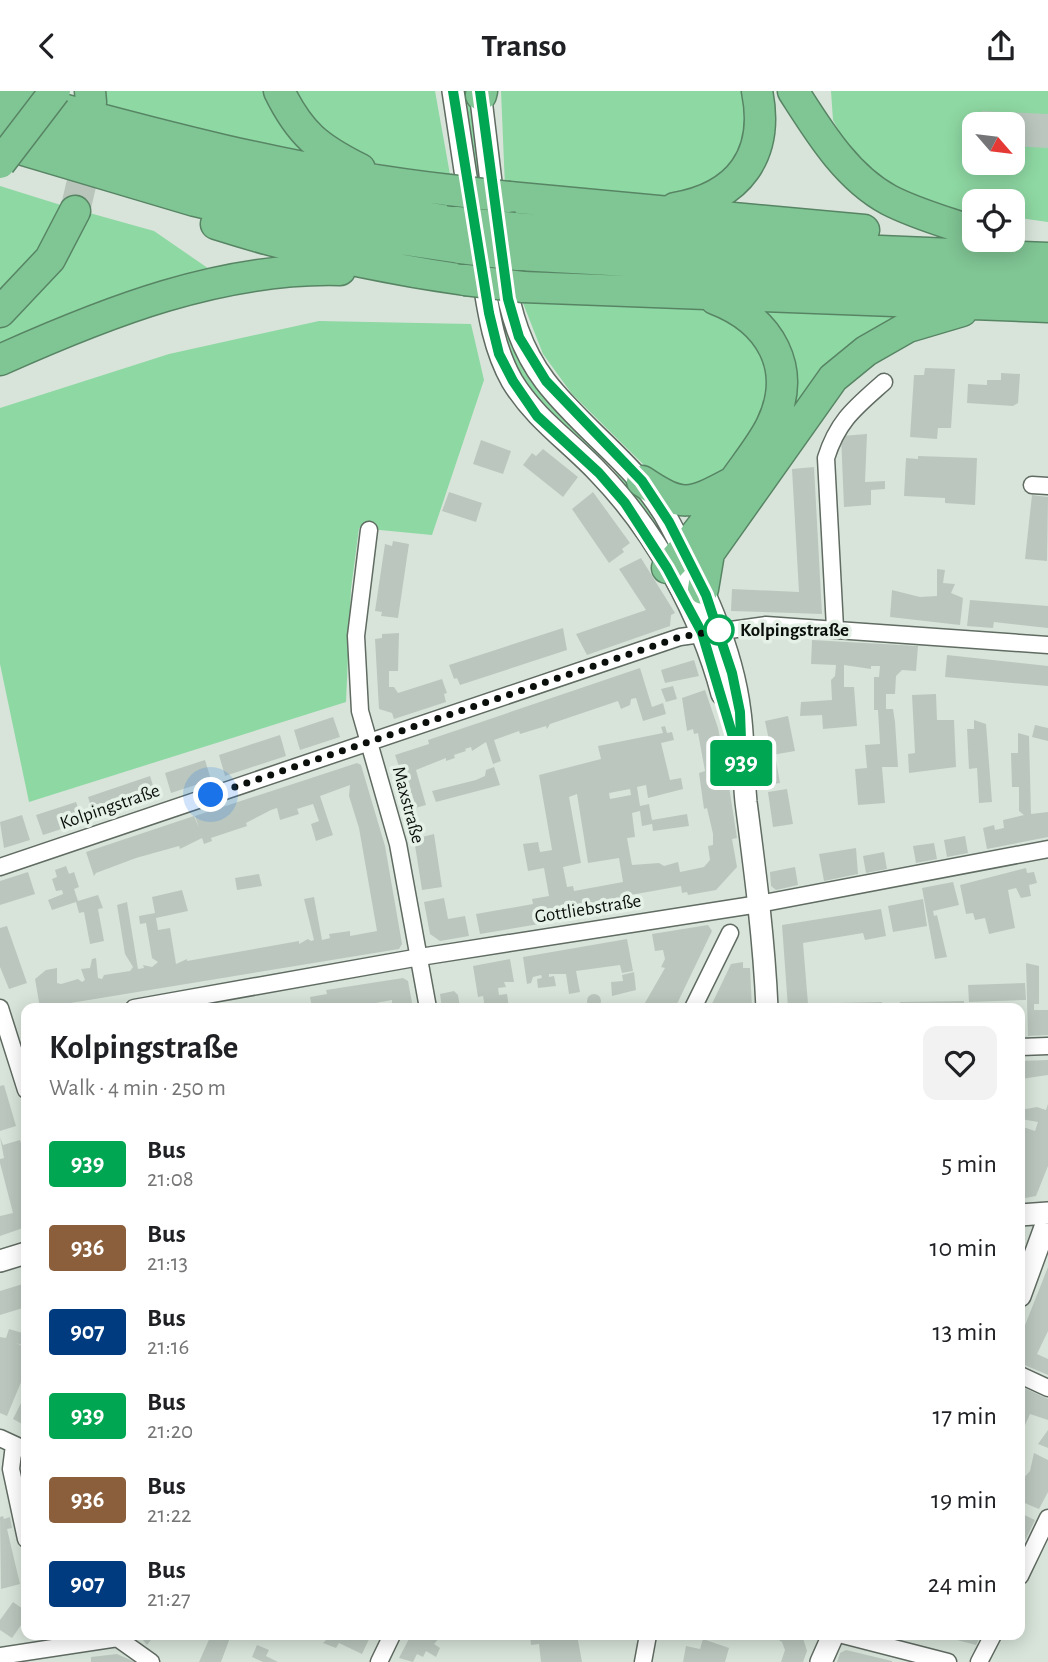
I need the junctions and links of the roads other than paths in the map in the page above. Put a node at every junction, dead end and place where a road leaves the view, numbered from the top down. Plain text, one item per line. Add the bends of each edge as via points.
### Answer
1 (27, 91) edge
2 (279, 91) edge
3 (757, 91) edge
4 (793, 91) edge
5 (0, 92) edge
6 (474, 92) edge
7 (59, 100) edge
8 (0, 114) edge
9 (0, 143) edge
10 (47, 159) junction
11 (0, 163) edge
12 (389, 183) junction
13 (75, 211) tunnel mouth
14 (651, 212) junction
15 (962, 229) edge
16 (962, 233) edge
17 (458, 235) junction
18 (1025, 240) edge
19 (516, 241) junction
20 (1048, 241) edge
21 (1048, 258) edge
22 (403, 271) junction
23 (1048, 284) edge
24 (701, 293) junction
25 (1010, 305) junction
26 (1048, 307) edge
27 (0, 312) edge
28 (0, 360) edge
29 (884, 382) dead end
30 (642, 481) junction
31 (734, 481) junction
32 (369, 530) dead end
33 (687, 558) junction
34 (703, 589) joint
35 (835, 628) junction
36 (710, 631) junction
37 (1048, 645) edge
38 (369, 741) junction
39 (1048, 849) edge
40 (0, 867) edge
41 (759, 904) junction
42 (730, 933) dead end
43 (419, 957) junction
44 (162, 1003) edge
45 (427, 1003) edge
46 (695, 1003) edge
47 (767, 1003) edge
48 (0, 1008) edge
49 (5, 1033) edge
50 (1048, 1046) edge
51 (1025, 1047) edge
52 (21, 1076) edge
53 (1048, 1213) edge
54 (1025, 1215) edge
55 (1048, 1219) edge
56 (21, 1255) edge
57 (0, 1261) edge
58 (1025, 1282) edge
59 (1025, 1377) edge
60 (1048, 1388) edge
61 (13, 1445) edge
62 (21, 1516) edge
63 (1048, 1518) edge
64 (1025, 1566) edge
65 (68, 1640) edge
66 (121, 1640) edge
67 (390, 1640) edge
68 (647, 1640) edge
69 (831, 1640) edge
70 (862, 1640) edge
71 (990, 1640) edge
72 (45, 1642) edge
73 (0, 1656) edge
74 (151, 1662) edge
75 (379, 1662) edge
76 (643, 1662) edge
77 (821, 1662) edge
78 (948, 1662) edge
79 (979, 1662) edge

1 - 7 highway
2 - 12 highway via 307,137
3 - 14 highway via 759,139 738,179 714,198
4 - 15 highway via 820,134 861,181 887,199
5 - 7 highway
6 - 30 street via 508,299 519,337 564,403
6 - 33 street via 489,313 499,354 537,416
7 - 11 highway, bridge
7 - 12 highway via 212,149
8 - 17 highway via 176,169
9 - 10 highway
10 - 17 highway via 281,221
10 - 22 highway via 68,175 286,246
12 - 14 highway, bridge
13 - 27 highway via 50,259
14 - 16 highway
17 - 19 highway, bridge
18 - 20 highway
19 - 21 highway via 736,244
19 - 23 highway via 698,267
22 - 24 highway, bridge via 523,287
22 - 28 highway via 311,269 219,281 129,307
24 - 25 highway
24 - 31 highway via 736,307 760,325 775,347 782,377 771,425
25 - 26 highway
25 - 33 highway via 950,313 908,327 866,351 833,378
29 - 35 street via 844,418 826,458
30 - 31 highway via 664,495 688,502
30 - 33 street
31 - 33 highway
32 - 38 street, Maxstraße via 356,636 359,711
33 - 34 highway
33 - 36 street
34 - 36 street
35 - 36 street, Kolpingstraße via 766,625
35 - 37 street, Kolpingstraße
36 - 38 street, Kolpingstraße
36 - 41 street via 740,712
38 - 40 street, Kolpingstraße
38 - 43 street, Maxstraße via 398,844
39 - 41 street, Gottliebstraße
41 - 43 street, Gottliebstraße
41 - 47 street
42 - 46 street
43 - 44 street, Gottliebstraße
43 - 45 street, Maxstraße
48 - 49 street
49 - 52 street
50 - 51 street
53 - 54 street
55 - 58 street
56 - 57 street
59 - 60 street
61 - 62 street via 11,1469
63 - 64 street
65 - 72 street
66 - 74 street
67 - 75 street
68 - 76 street
69 - 77 street
70 - 78 street
71 - 79 street
72 - 73 street

